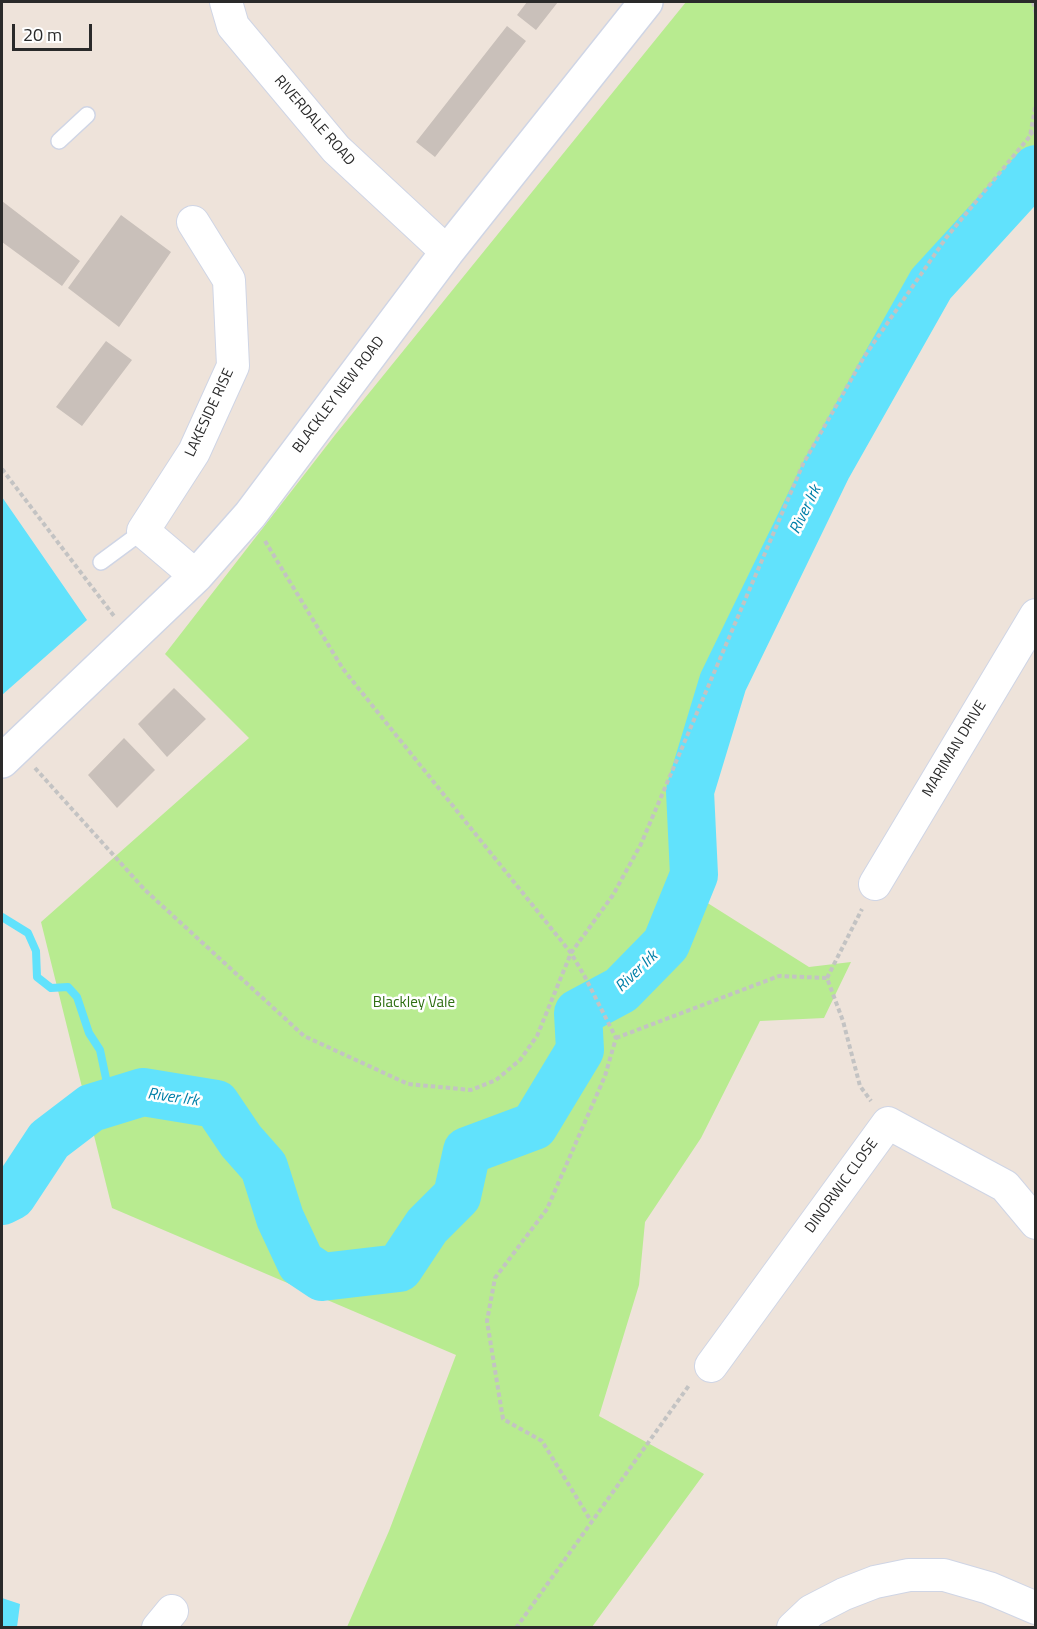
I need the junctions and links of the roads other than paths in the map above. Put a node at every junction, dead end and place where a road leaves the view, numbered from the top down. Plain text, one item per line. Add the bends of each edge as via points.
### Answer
1 (226, 2) edge
2 (646, 2) edge
3 (87, 115) dead end
4 (59, 141) dead end
5 (193, 222) dead end
6 (447, 252) junction
7 (143, 531) junction
8 (101, 562) dead end
9 (196, 576) junction
10 (1035, 615) edge
11 (9, 755) edge
12 (874, 884) road end
13 (1035, 1223) edge
14 (711, 1366) road end
15 (1035, 1608) edge
16 (794, 1628) edge

1 - 6 street, RIVERDALE ROAD via 233,26 336,150
2 - 6 street, BLACKLEY NEW ROAD
3 - 4 lane
5 - 7 street, LAKESIDE RISE via 229,280 233,366 194,452
6 - 9 street, BLACKLEY NEW ROAD via 250,515
7 - 8 lane
7 - 9 street
9 - 11 street, BLACKLEY NEW ROAD
10 - 12 street, MARIMAN DRIVE
13 - 14 street, DINORWIC CLOSE via 1005,1186 888,1123
15 - 16 street via 989,1588 944,1575 909,1575 843,1594 811,1611

